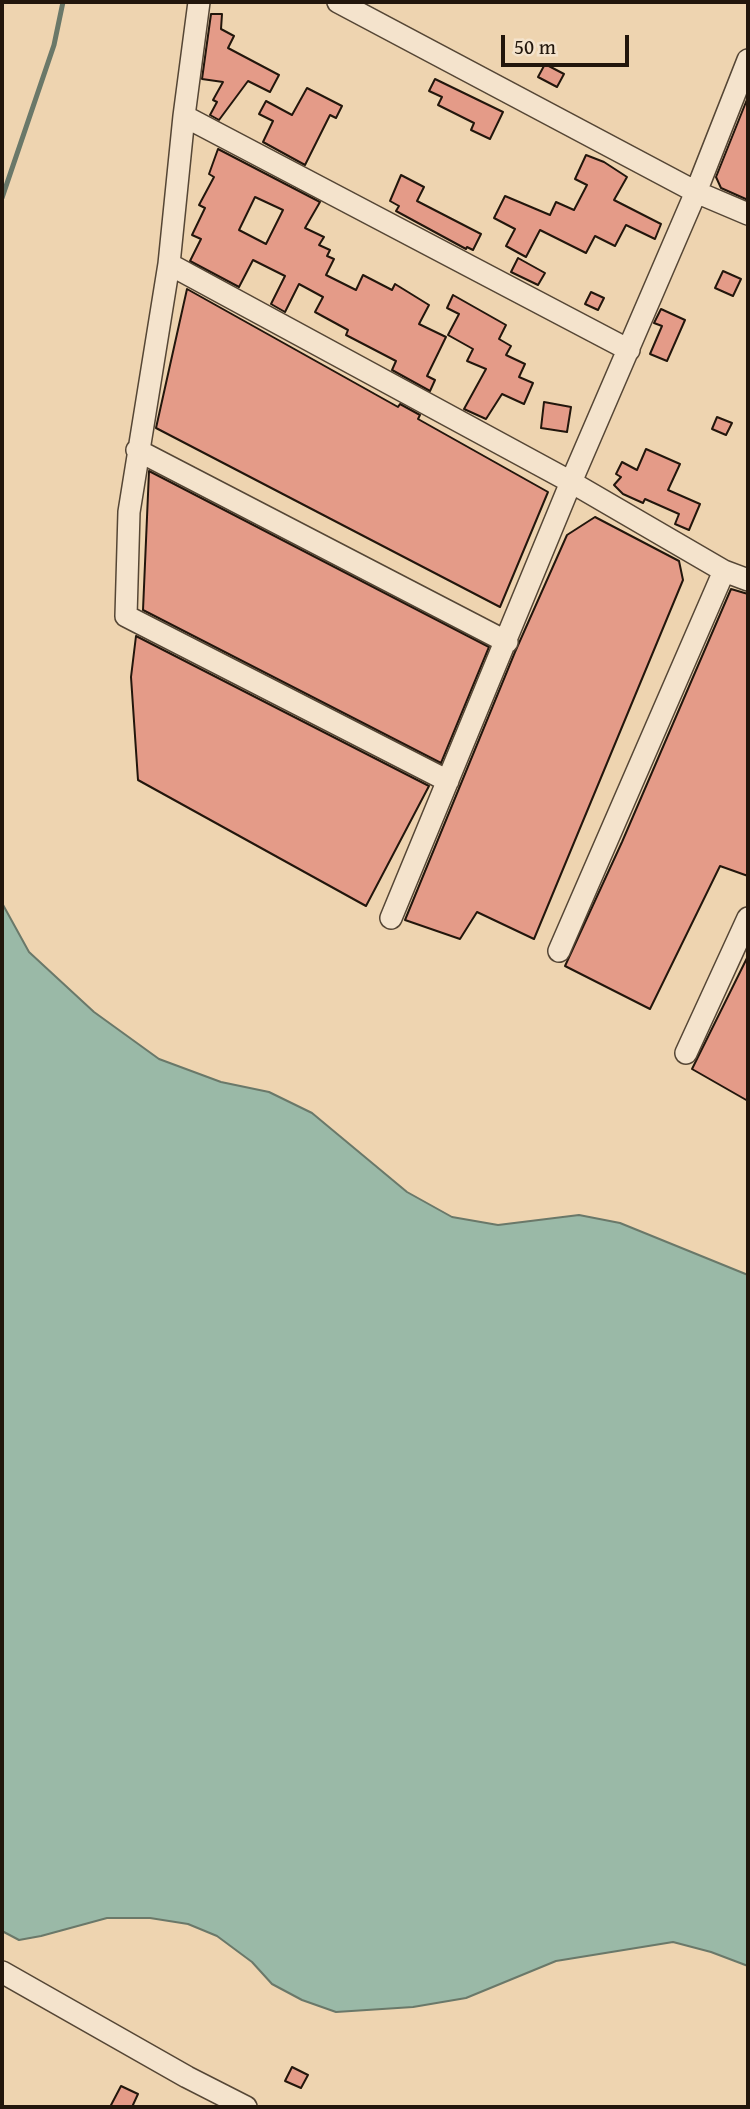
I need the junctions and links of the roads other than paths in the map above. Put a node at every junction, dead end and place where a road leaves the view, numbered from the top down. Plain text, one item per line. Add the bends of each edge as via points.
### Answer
1 (200, 2) edge
2 (338, 2) edge
3 (748, 60) edge
4 (184, 116) junction
5 (696, 192) junction
6 (748, 214) edge
7 (169, 264) junction
8 (629, 350) junction
9 (138, 450) junction
10 (572, 482) junction
11 (724, 571) junction
12 (748, 580) edge
13 (507, 642) junction
14 (448, 781) junction
15 (391, 918) dead end
16 (748, 918) edge
17 (559, 951) dead end
18 (686, 1053) dead end
19 (2, 1972) edge
20 (246, 2107) edge

1 - 4 street
2 - 5 street
3 - 5 street
4 - 7 street
4 - 8 street
5 - 6 street
5 - 8 street
7 - 9 street
7 - 10 street
8 - 10 street
9 - 13 street
9 - 14 street via 129,512 126,616
10 - 11 street
10 - 13 street
11 - 12 street
11 - 17 street
13 - 14 street
14 - 15 street
16 - 18 street
19 - 20 street

